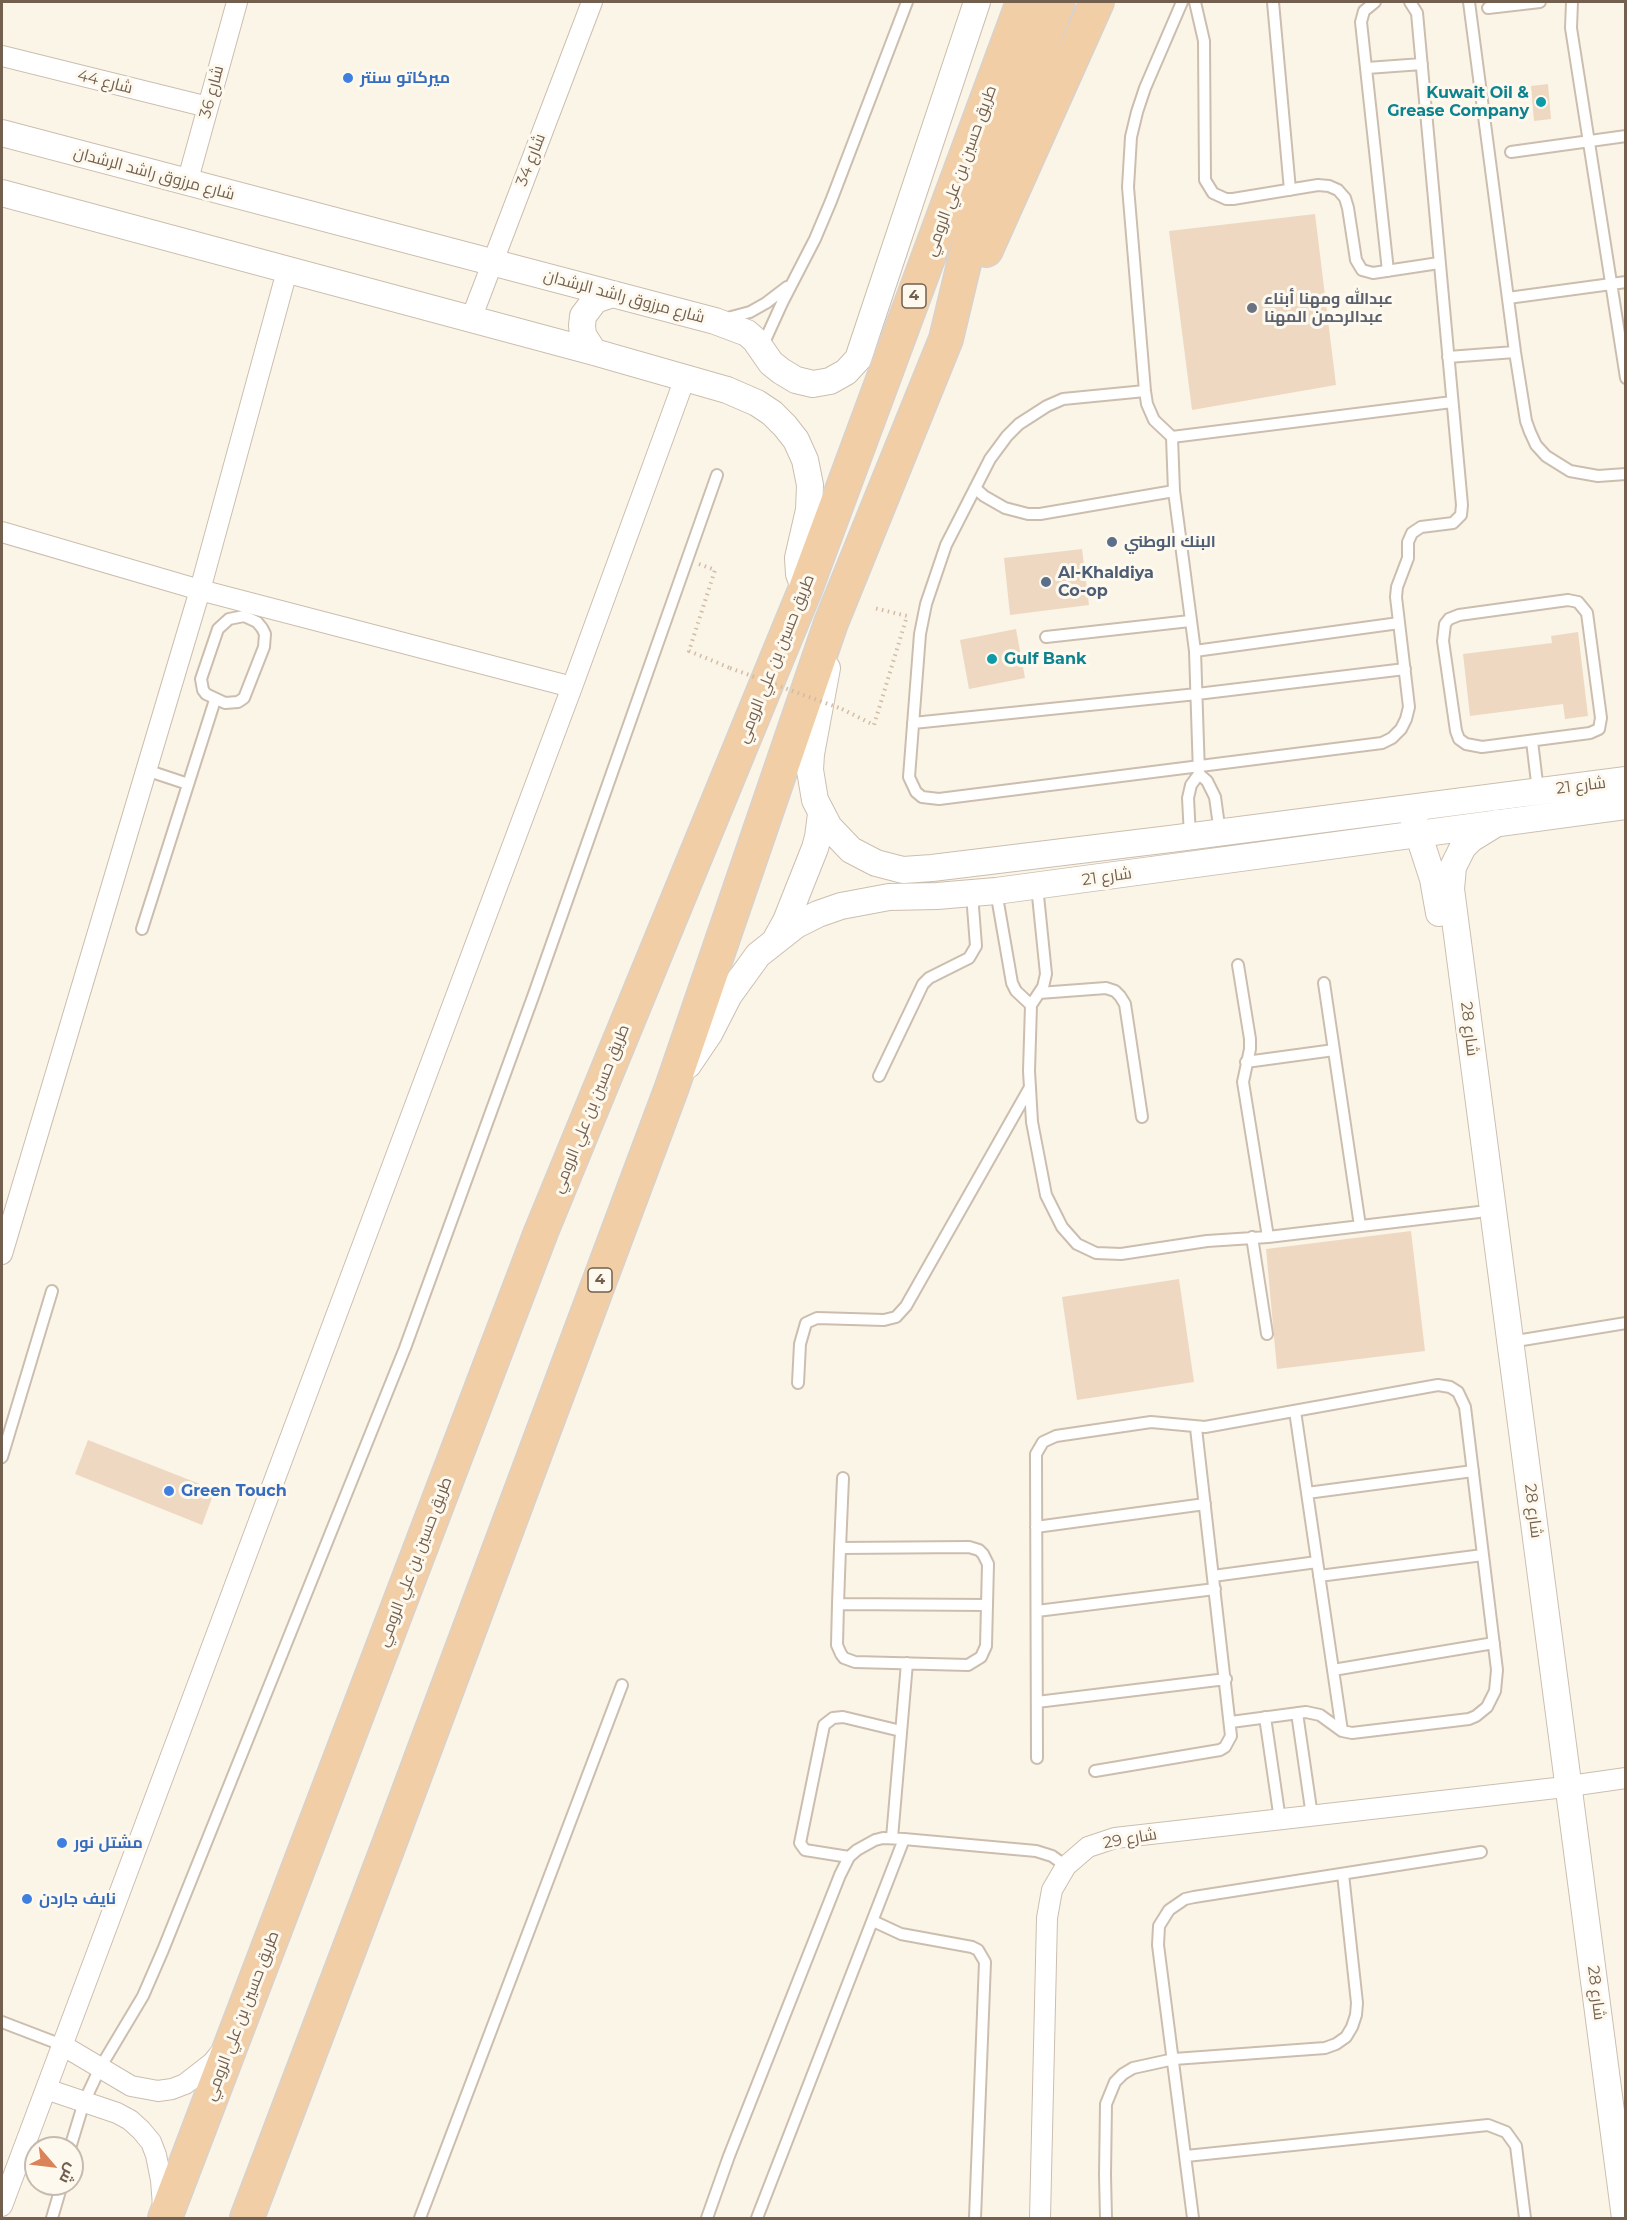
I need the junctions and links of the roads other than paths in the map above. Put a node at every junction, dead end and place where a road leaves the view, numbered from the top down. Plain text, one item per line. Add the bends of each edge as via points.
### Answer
1 (237, 2) edge
2 (592, 2) edge
3 (907, 2) edge
4 (977, 2) edge
5 (1058, 2) edge
6 (1097, 2) edge
7 (1182, 2) edge
8 (1195, 2) edge
9 (1273, 2) edge
10 (1375, 2) edge
11 (1410, 2) edge
12 (1469, 2) edge
13 (1540, 2) edge
14 (1572, 2) edge
15 (1488, 8) dead end
16 (1019, 11) edge
17 (2, 56) edge
18 (1422, 63) junction
19 (1366, 68) junction
20 (208, 107) junction
21 (2, 133) edge
22 (1626, 136) edge
23 (1589, 141) junction
24 (1511, 152) dead end
25 (187, 183) junction
26 (1290, 190) junction
27 (2, 193) edge
28 (492, 262) junction
29 (1439, 263) junction
30 (287, 271) junction
31 (1389, 271) junction
32 (794, 281) junction
33 (1626, 282) edge
34 (1612, 284) junction
35 (613, 294) junction
36 (1508, 298) junction
37 (471, 319) junction
38 (715, 321) junction
39 (946, 339) junction
40 (594, 352) junction
41 (763, 352) junction
42 (1515, 352) junction
43 (1448, 357) junction
44 (685, 378) junction
45 (1626, 378) edge
46 (727, 390) junction
47 (1145, 391) junction
48 (1452, 402) junction
49 (1172, 437) junction
50 (1626, 474) edge
51 (717, 475) dead end
52 (975, 488) junction
53 (1174, 491) junction
54 (2, 532) edge
55 (200, 590) junction
56 (805, 590) junction
57 (1190, 621) junction
58 (831, 623) junction
59 (1399, 623) junction
60 (1046, 637) dead end
61 (1195, 651) junction
62 (1405, 669) junction
63 (572, 687) junction
64 (1197, 694) junction
65 (215, 700) junction
66 (913, 723) junction
67 (1532, 741) junction
68 (146, 770) junction
69 (1199, 770) junction
70 (1626, 780) edge
71 (188, 784) junction
72 (1538, 791) junction
73 (1626, 806) edge
74 (1410, 808) junction
75 (821, 814) junction
76 (1497, 823) junction
77 (1220, 833) junction
78 (1418, 834) junction
79 (1190, 836) junction
80 (932, 868) junction
81 (1037, 886) junction
82 (984, 893) junction
83 (937, 896) junction
84 (142, 929) dead end
85 (776, 939) junction
86 (1238, 965) dead end
87 (1324, 982) dead end
88 (1039, 993) junction
89 (1031, 1005) junction
90 (1334, 1050) junction
91 (1246, 1062) junction
92 (879, 1076) dead end
93 (672, 1086) junction
94 (1029, 1089) junction
95 (1142, 1117) dead end
96 (1479, 1212) junction
97 (1360, 1226) junction
98 (1252, 1238) junction
99 (1268, 1238) junction
100 (2, 1254) edge
101 (52, 1291) dead end
102 (1626, 1323) edge
103 (1267, 1334) dead end
104 (1510, 1342) junction
105 (798, 1383) dead end
106 (1294, 1411) junction
107 (1196, 1428) junction
108 (2, 1457) edge
109 (1473, 1471) junction
110 (843, 1478) dead end
111 (1307, 1493) junction
112 (1205, 1504) junction
113 (1036, 1527) junction
114 (840, 1548) junction
115 (1483, 1555) junction
116 (1317, 1562) junction
117 (1213, 1576) junction
118 (1319, 1576) junction
119 (1215, 1589) junction
120 (838, 1604) junction
121 (987, 1605) junction
122 (1037, 1611) junction
123 (1494, 1643) junction
124 (907, 1664) junction
125 (1333, 1670) junction
126 (1226, 1679) junction
127 (622, 1685) dead end
128 (1037, 1702) junction
129 (1297, 1713) junction
130 (1265, 1717) junction
131 (1231, 1722) junction
132 (902, 1731) junction
133 (1342, 1731) junction
134 (1038, 1758) dead end
135 (1095, 1771) dead end
136 (1626, 1778) edge
137 (1562, 1787) junction
138 (1312, 1816) junction
139 (1280, 1820) junction
140 (892, 1838) junction
141 (904, 1839) junction
142 (1480, 1852) dead end
143 (849, 1857) junction
144 (1066, 1866) junction
145 (1342, 1874) junction
146 (873, 1921) junction
147 (2, 2022) edge
148 (234, 2036) junction
149 (62, 2045) junction
150 (1174, 2059) junction
151 (100, 2068) junction
152 (46, 2089) junction
153 (84, 2102) junction
154 (74, 2136) edge
155 (1186, 2157) junction
156 (58, 2196) edge
157 (2, 2206) edge
158 (52, 2218) edge
159 (164, 2218) edge
160 (247, 2218) edge
161 (420, 2218) edge
162 (708, 2218) edge
163 (757, 2218) edge
164 (975, 2218) edge
165 (1040, 2218) edge
166 (1106, 2218) edge
167 (1193, 2218) edge
168 (1525, 2218) edge
169 (1613, 2218) edge
170 (1625, 2218) edge

1 - 20 street, شارع 36
2 - 28 street, شارع 34
3 - 32 lane via 831,201
4 - 41 street, شارع مرزوق راشد الرشدان via 858,359 830,381 813,384 788,375
5 - 39 highway, طريق حسين بن علي الرومي / 4 via 982,202
6 - 39 highway
7 - 47 lane via 1142,96 1128,162
8 - 26 lane via 1204,41 1208,187 1226,199
9 - 26 lane
10 - 19 lane via 1362,16
11 - 18 lane via 1417,13
12 - 36 lane
13 - 15 lane
14 - 23 lane via 1570,20
16 - 56 highway, طريق حسين بن علي الرومي / 4
17 - 20 street, شارع 44
18 - 19 lane
18 - 29 lane
19 - 31 lane
20 - 25 street, شارع 36
21 - 25 street, شارع مرزوق راشد الرشدان
22 - 23 lane
23 - 24 lane
23 - 34 lane
25 - 28 street, شارع مرزوق راشد الرشدان
26 - 31 lane via 1318,185 1338,190 1348,208 1358,266 1367,272
27 - 30 street
28 - 35 street, شارع مرزوق راشد الرشدان
28 - 37 street, شارع 34
29 - 31 lane
29 - 43 lane
30 - 37 street
30 - 55 street
32 - 38 lane via 750,312
32 - 41 lane via 771,326
33 - 34 lane
34 - 36 lane
34 - 45 lane
35 - 38 street, شارع مرزوق راشد الرشدان
35 - 40 street via 595,300 583,316 583,335
36 - 42 lane
37 - 40 street
38 - 41 street, شارع مرزوق راشد الرشدان via 747,333
39 - 58 highway, طريق حسين بن علي الرومي / 4
40 - 44 street
41 - 46 street via 756,378 748,385
42 - 43 lane
42 - 50 lane via 1526,421 1536,445 1546,456 1557,465 1584,475
43 - 48 lane
44 - 46 street
44 - 63 street
46 - 56 street via 772,413 796,440 805,460 809,501 798,558
47 - 49 lane via 1155,420
47 - 52 lane via 1080,396 1047,406 1007,436
48 - 49 lane
48 - 59 lane via 1461,515 1453,523 1421,527 1409,537 1408,558 1397,587
49 - 53 lane
51 - 151 lane via 405,1348 160,1958 143,1996
52 - 53 lane via 1005,508 1034,514
52 - 66 lane via 946,545 926,604
53 - 57 lane
54 - 55 street
55 - 63 street
55 - 68 street
56 - 148 highway, طريق حسين بن علي الرومي / 4 via 541,1232
57 - 60 lane
57 - 61 lane
58 - 75 street, شارع 21 via 810,770
58 - 93 highway, طريق حسين بن علي الرومي / 4
59 - 61 lane
59 - 62 lane
61 - 64 lane
62 - 64 lane
62 - 69 lane via 1409,708 1406,719 1392,738 1382,743
63 - 149 street
64 - 66 lane
64 - 69 lane
65 - 65 lane via 232,704 247,692 265,641 262,628 251,618 236,617 218,629 201,685
65 - 71 lane
66 - 69 lane via 909,777 916,792 930,799
67 - 67 lane via 1590,733 1601,724 1583,606 1568,600 1452,616 1444,624 1443,641 1459,738 1473,747
67 - 72 lane
68 - 71 lane
68 - 100 street
69 - 77 lane via 1215,797
69 - 79 lane via 1188,798
70 - 72 street, شارع 21
71 - 84 lane
72 - 74 street, شارع 21
73 - 76 street, شارع 21
74 - 77 street, شارع 21
74 - 78 street, شارع 28
75 - 80 street, شارع 21 via 845,845 876,863 903,870
75 - 85 street via 815,848
76 - 78 street, شارع 21
76 - 104 street, شارع 28 via 1463,847 1450,878
77 - 79 street, شارع 21
78 - 81 street, شارع 21
78 - 96 street, شارع 28 via 1436,895
79 - 80 street, شارع 21
80 - 83 street via 924,884
81 - 82 street, شارع 21
81 - 88 lane via 1046,974
82 - 83 street, شارع 21
82 - 89 lane via 1012,983
82 - 92 lane via 976,946 969,958 923,984
83 - 85 street, شارع 21 via 889,897 840,906
85 - 93 street, شارع 21 via 742,974 699,1051
86 - 91 lane via 1250,1039
87 - 90 lane
88 - 89 lane
88 - 95 lane via 1106,988 1120,996 1125,1004
89 - 94 lane
90 - 91 lane
90 - 97 lane
91 - 99 lane via 1243,1082
93 - 160 highway, طريق حسين بن علي الرومي / 4
94 - 98 lane via 1046,1195 1062,1227 1077,1244 1096,1253 1121,1254
94 - 105 lane via 906,1306 896,1317 884,1320 817,1318 806,1323 800,1344
96 - 97 lane
96 - 137 street, شارع 28
97 - 99 lane
98 - 99 lane
98 - 103 lane
101 - 108 lane
102 - 104 lane
104 - 137 street, شارع 28
106 - 107 lane
106 - 109 lane via 1438,1385 1450,1387 1458,1392 1465,1407
106 - 111 lane
107 - 112 lane
107 - 113 lane via 1151,1422 1049,1438 1036,1454
109 - 111 lane
109 - 115 lane
110 - 114 lane
111 - 116 lane
112 - 113 lane
112 - 117 lane
113 - 122 lane
114 - 120 lane
114 - 121 lane via 974,1548 988,1564
115 - 118 lane
115 - 123 lane
116 - 117 lane
116 - 118 lane
117 - 119 lane
118 - 125 lane
119 - 122 lane
119 - 126 lane
120 - 121 lane
120 - 124 lane via 837,1645 844,1658
121 - 124 lane via 986,1646 976,1661 968,1665
122 - 128 lane
123 - 125 lane
123 - 133 lane via 1496,1691 1476,1716 1352,1733
124 - 132 lane
125 - 133 lane
126 - 128 lane
126 - 131 lane
127 - 161 lane
128 - 134 lane
129 - 130 lane
129 - 133 lane via 1320,1715
129 - 138 lane
130 - 131 lane
130 - 139 lane
131 - 135 lane via 1232,1736 1220,1750
132 - 140 lane
132 - 143 lane via 843,1717 824,1725 800,1843 805,1850
136 - 137 street, شارع 29
137 - 138 street, شارع 29
137 - 169 street, شارع 28
137 - 170 street, شارع 28
138 - 139 street, شارع 29
139 - 144 street, شارع 29 via 1115,1838 1088,1847
140 - 141 lane
140 - 143 lane via 874,1840
141 - 144 lane via 1036,1851
141 - 146 lane
142 - 145 lane
143 - 162 lane
144 - 165 street, شارع 29 via 1052,1890 1047,1918
145 - 150 lane via 1194,1897 1169,1910 1159,1926 1158,1946
145 - 150 lane via 1357,2003 1353,2027 1346,2037 1325,2048
146 - 163 lane
146 - 164 lane via 901,1934 972,1947 985,1962
147 - 149 lane
148 - 151 street via 212,2063 172,2089 144,2090
148 - 159 highway, طريق حسين بن علي الرومي / 4
149 - 151 street
149 - 152 street
150 - 155 lane
150 - 166 lane via 1133,2068 1115,2082 1109,2093
151 - 153 lane
152 - 153 street
152 - 157 street
153 - 154 lane
153 - 159 street via 130,2120 151,2142 161,2180
155 - 167 lane
155 - 168 lane via 1488,2125 1506,2132 1516,2146
156 - 158 lane

